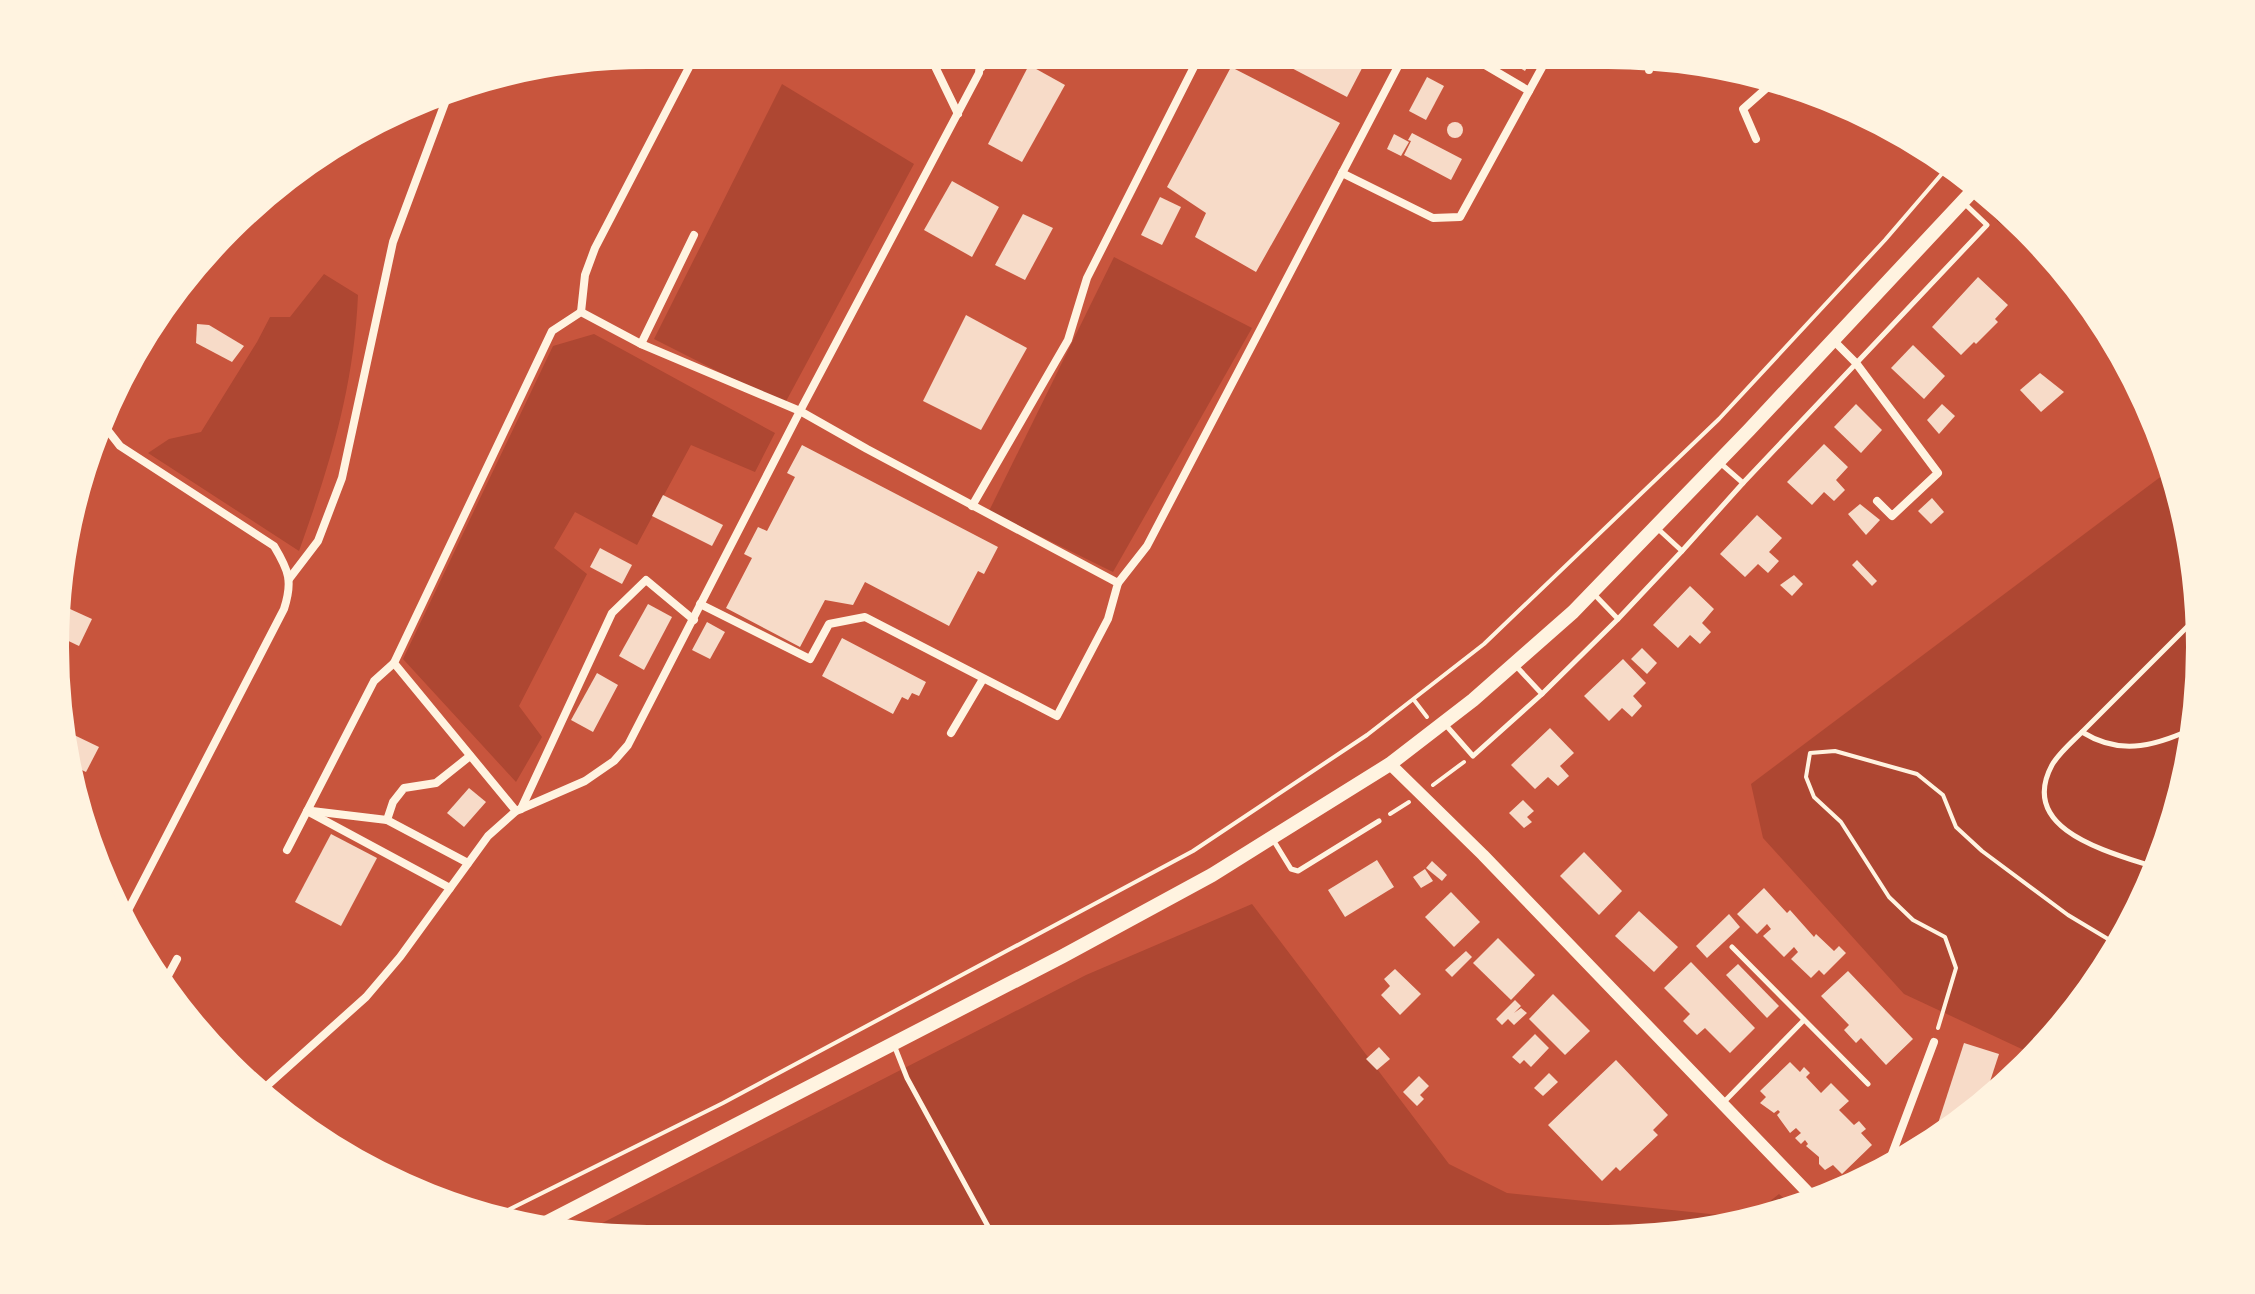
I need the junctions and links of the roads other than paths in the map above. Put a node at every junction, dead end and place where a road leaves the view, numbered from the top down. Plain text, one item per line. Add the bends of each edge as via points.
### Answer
1 (691, 64) edge
2 (934, 64) edge
3 (980, 64) edge
4 (984, 64) edge
5 (1195, 64) edge
6 (1399, 64) edge
7 (1483, 64) edge
8 (1544, 64) edge
9 (1649, 65) edge
10 (1649, 70) dead end
11 (979, 73) junction
12 (1768, 87) edge
13 (1529, 91) junction
14 (446, 100) edge
15 (958, 114) junction
16 (1756, 139) dead end
17 (1342, 173) junction
18 (1972, 192) edge
19 (1963, 202) junction
20 (694, 235) dead end
21 (581, 312) junction
22 (1833, 340) junction
23 (641, 344) junction
24 (1856, 363) junction
25 (800, 411) junction
26 (106, 429) edge
27 (1719, 461) junction
28 (1743, 483) junction
29 (1877, 501) dead end
30 (972, 506) junction
31 (1655, 526) junction
32 (1682, 551) junction
33 (289, 579) junction
34 (1118, 583) junction
35 (1592, 592) junction
36 (700, 604) junction
37 (1618, 619) junction
38 (694, 620) junction
39 (2190, 624) edge
40 (394, 663) junction
41 (1514, 664) junction
42 (983, 679) junction
43 (1542, 694) junction
44 (1444, 722) junction
45 (2185, 731) edge
46 (2082, 732) junction
47 (951, 733) dead end
48 (470, 756) junction
49 (1390, 764) junction
50 (518, 810) junction
51 (307, 811) junction
52 (387, 820) junction
53 (1379, 821) dead end
54 (1271, 838) junction
55 (287, 850) dead end
56 (468, 863) junction
57 (2149, 865) edge
58 (450, 888) junction
59 (127, 911) edge
60 (1732, 947) dead end
61 (177, 959) dead end
62 (167, 978) edge
63 (1804, 1020) junction
64 (1934, 1042) road end
65 (893, 1044) junction
66 (1868, 1084) dead end
67 (265, 1087) edge
68 (1722, 1103) junction
69 (1891, 1157) edge
70 (1809, 1194) edge
71 (549, 1221) edge
72 (990, 1230) edge

1 - 21 street via 595,248
2 - 15 street
3 - 11 street
4 - 11 street
5 - 30 street via 1087,278 1068,340
6 - 17 street
7 - 13 street
8 - 13 street
9 - 10 street
11 - 15 street
12 - 16 street via 1743,109
13 - 17 street via 1460,217 1433,218
14 - 33 street via 393,242 342,478 318,541
15 - 25 street
17 - 34 street via 1147,546
18 - 19 main road
19 - 22 main road
19 - 24 lane via 1987,225
20 - 23 street
21 - 23 street
21 - 40 street via 552,331
22 - 24 street
22 - 27 main road
23 - 25 street
24 - 28 lane
24 - 29 street via 1938,473 1892,516
25 - 30 street
25 - 36 street
26 - 33 street via 120,446 274,546
27 - 28 lane
27 - 31 main road
28 - 32 lane
30 - 34 street
31 - 32 lane
31 - 35 main road
32 - 37 lane
33 - 59 street via 284,609
34 - 42 street via 1108,619 1057,716
35 - 37 lane
35 - 41 main road
36 - 38 street
36 - 42 street via 810,659 829,624 865,617
37 - 43 lane
38 - 50 street via 628,745 614,761 585,781
38 - 50 street via 646,580 612,613
39 - 46 lane
40 - 48 street
40 - 51 street via 374,681
41 - 43 lane
41 - 44 main road
42 - 47 street
43 - 44 lane via 1473,756
44 - 49 main road
45 - 46 lane via 2122,748 2101,744
46 - 57 lane via 2054,762 2045,782 2044,804 2068,833
48 - 50 street
48 - 52 street via 436,783 404,788
49 - 54 main road
49 - 68 street
50 - 56 street
51 - 52 street
51 - 55 street
51 - 58 street
52 - 56 street
53 - 54 lane via 1298,871 1291,869
54 - 65 main road via 1212,875
56 - 58 street
58 - 67 street via 366,997
60 - 63 lane
61 - 62 street
63 - 66 lane
63 - 68 lane
64 - 69 street
65 - 71 main road
65 - 72 lane
68 - 70 street

